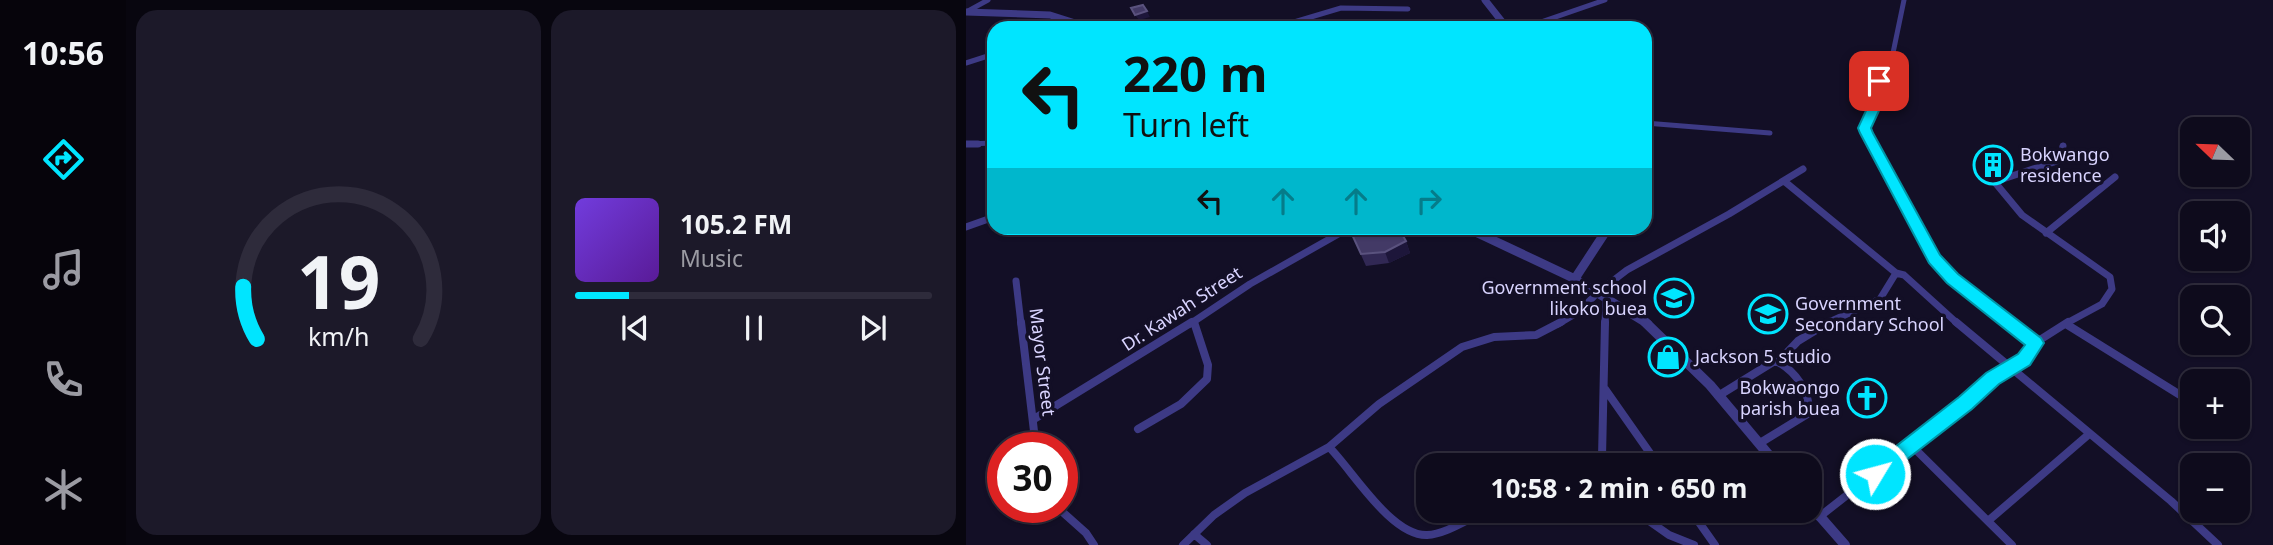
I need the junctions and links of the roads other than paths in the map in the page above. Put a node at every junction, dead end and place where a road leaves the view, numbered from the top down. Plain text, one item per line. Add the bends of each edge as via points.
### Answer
1 (988, 0) edge
2 (1485, 0) edge
3 (1605, 0) edge
4 (1904, 0) edge
5 (1408, 9) dead end
6 (966, 12) edge
7 (978, 12) junction
8 (966, 18) edge
9 (1073, 21) edge
10 (1297, 21) edge
11 (1502, 21) edge
12 (1544, 21) edge
13 (987, 56) edge
14 (966, 63) edge
15 (1652, 124) edge
16 (1770, 133) dead end
17 (987, 144) edge
18 (966, 145) edge
19 (2063, 146) dead end
20 (1803, 169) dead end
21 (1987, 174) dead end
22 (2115, 177) dead end
23 (1784, 181) junction
24 (1994, 182) junction
25 (987, 220) edge
26 (966, 228) edge
27 (2046, 233) junction
28 (1337, 235) edge
29 (1481, 235) edge
30 (1603, 235) edge
31 (1896, 273) junction
32 (1574, 280) junction
33 (1016, 281) dead end
34 (1602, 295) junction
35 (1194, 322) junction
36 (2066, 324) junction
37 (2035, 343) junction
38 (1778, 362) junction
39 (2011, 368) junction
40 (1604, 388) junction
41 (2180, 395) edge
42 (1718, 396) junction
43 (1034, 419) junction
44 (1138, 429) dead end
45 (1035, 432) edge
46 (2088, 435) junction
47 (1760, 443) junction
48 (1912, 446) junction
49 (1329, 447) junction
50 (1604, 453) edge
51 (1650, 453) edge
52 (1768, 453) edge
53 (1822, 515) edge
54 (1822, 520) edge
55 (1988, 521) junction
56 (1075, 523) edge
57 (1457, 523) edge
58 (1650, 523) edge
59 (1699, 523) edge
60 (1194, 534) junction
61 (1094, 545) edge
62 (1184, 545) edge
63 (1208, 545) edge
64 (1694, 545) edge
65 (1715, 545) edge
66 (1845, 545) edge
67 (2012, 545) edge
68 (2218, 545) edge

1 - 6 street
2 - 11 street
3 - 12 street
4 - 37 street via 1893,53 1879,81 1866,133 1935,259
5 - 10 street via 1341,8
6 - 7 street
7 - 8 street
7 - 9 street via 1049,15
13 - 14 street
15 - 16 street
17 - 18 street
19 - 24 street via 2060,160
20 - 23 street
21 - 24 street
22 - 27 street
23 - 31 street
23 - 34 street via 1627,270
24 - 27 street via 2022,215
25 - 26 street
27 - 36 street via 2113,283 2102,303
28 - 35 street, Dr. Kawah Street
29 - 32 street
30 - 32 street
31 - 38 street via 1880,299 1807,336
31 - 39 street via 1904,275
32 - 34 street
33 - 43 street, Mayor Street
34 - 40 street
34 - 42 street via 1636,315 1669,343
34 - 49 street via 1535,335 1494,337 1462,347 1379,404
35 - 43 street, Dr. Kawah Street
35 - 44 street via 1209,372 1206,383 1176,408
36 - 37 street
36 - 41 street
37 - 39 street via 2024,360
38 - 42 street
38 - 47 street via 1809,397 1809,413
39 - 46 street
39 - 48 street via 1992,378
40 - 50 street
40 - 51 street
42 - 47 street
43 - 45 street, Mayor Street
46 - 55 street
46 - 68 street
47 - 52 street
48 - 53 street
48 - 55 street
49 - 57 street via 1396,524 1427,535
49 - 60 street via 1245,493
54 - 66 street
55 - 67 street
56 - 61 street
58 - 64 street
59 - 65 street
60 - 62 street
60 - 63 street

